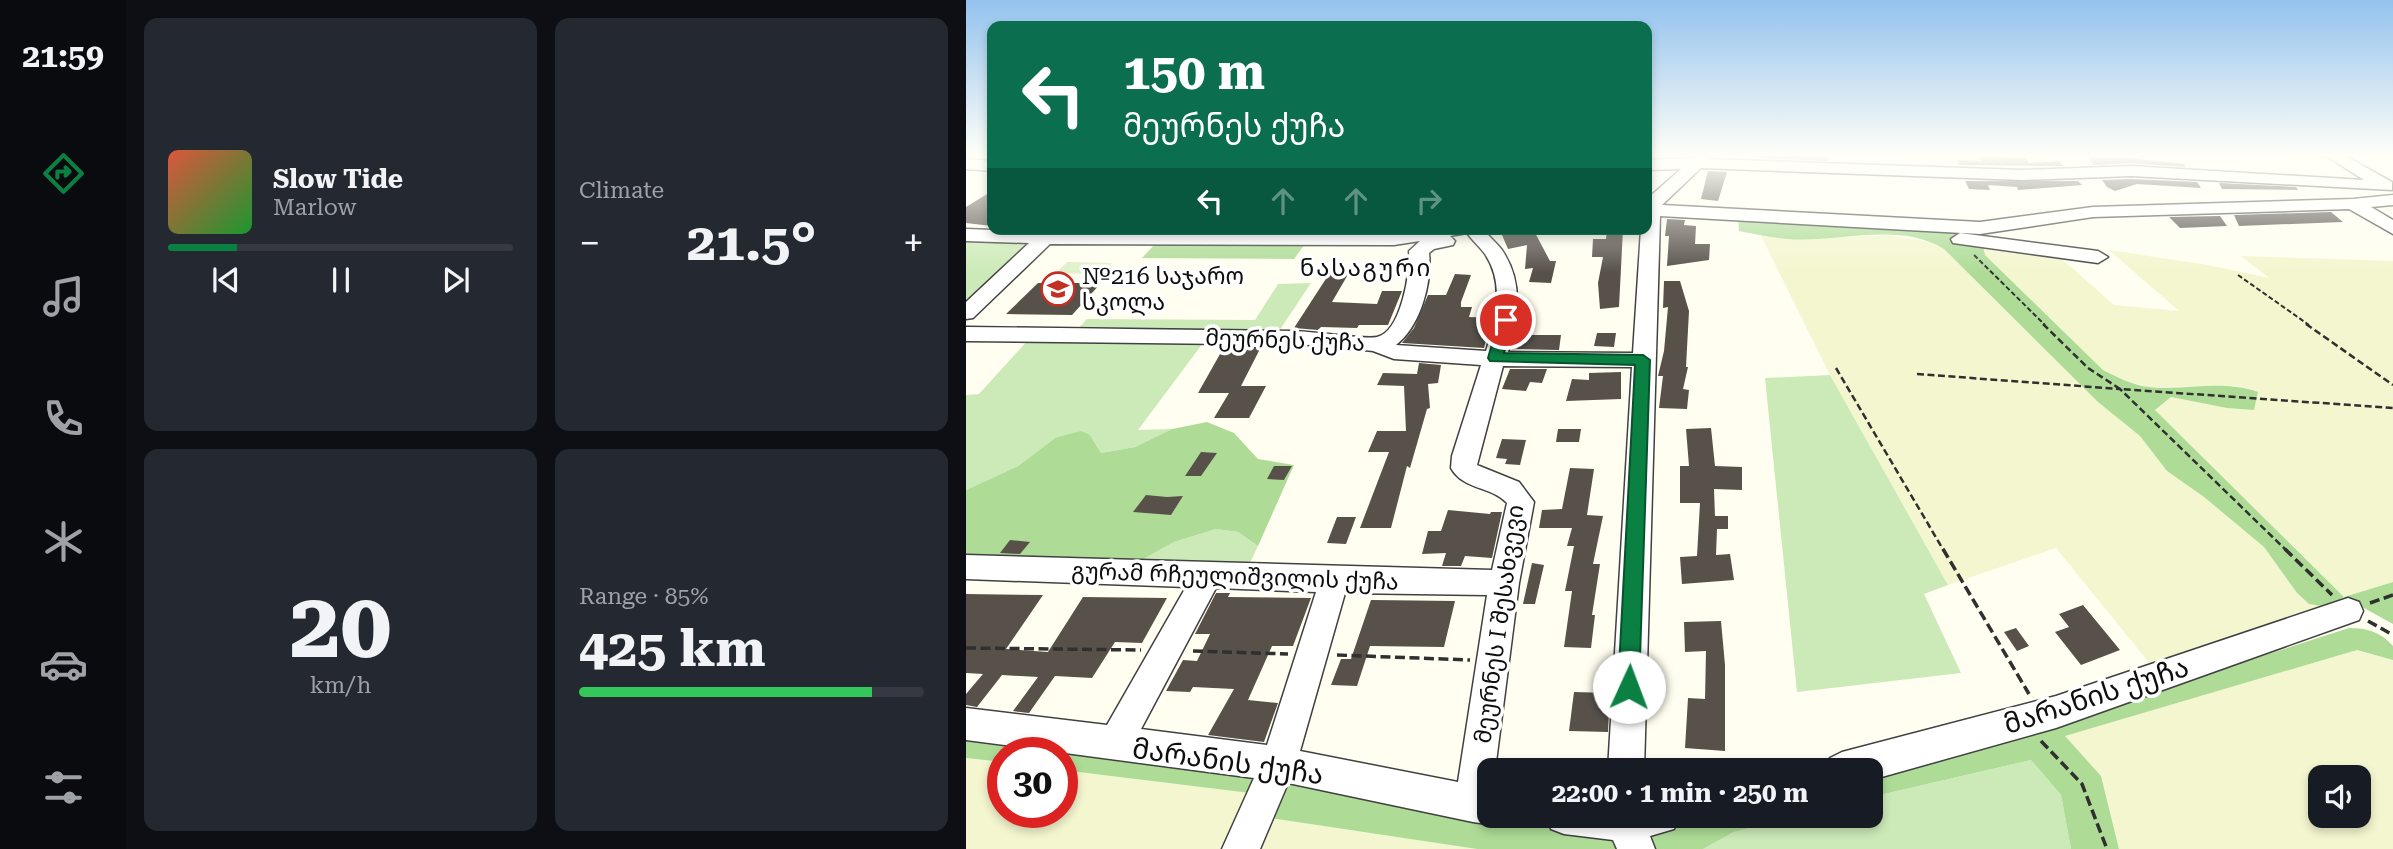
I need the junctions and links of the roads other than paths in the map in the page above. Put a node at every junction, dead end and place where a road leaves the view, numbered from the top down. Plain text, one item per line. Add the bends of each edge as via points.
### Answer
1 (2383, 195) edge
2 (2353, 204) junction
3 (1652, 206) edge
4 (2393, 228) edge
5 (1953, 233) junction
6 (987, 234) edge
7 (966, 235) edge
8 (1016, 235) edge
9 (1439, 235) edge
10 (1462, 235) edge
11 (1475, 235) edge
12 (1649, 235) edge
13 (1045, 238) junction
14 (2098, 257) dead end
15 (966, 313) edge
16 (966, 334) edge
17 (1380, 345) junction
18 (1496, 358) junction
19 (1643, 360) junction
20 (966, 568) edge
21 (1208, 576) junction
22 (1334, 580) junction
23 (1504, 583) junction
24 (2348, 611) road end
25 (966, 724) edge
26 (1115, 744) junction
27 (1486, 758) edge
28 (1626, 758) edge
29 (1883, 759) edge
30 (1279, 764) junction
31 (1477, 804) edge
32 (1241, 849) edge

1 - 2 street
2 - 4 street
2 - 5 street via 2093,212
3 - 5 street
5 - 14 street
6 - 7 street
8 - 13 street
9 - 13 street via 1161,247
10 - 17 street via 1419,251 1422,266 1403,324
11 - 18 street via 1494,253 1507,286 1506,320
12 - 19 street
13 - 15 street
16 - 17 street, მეურნეს ქუჩა via 1318,338
17 - 18 street, მეურნეს ქუჩა via 1394,352
18 - 19 street, მეურნეს ქუჩა
18 - 23 street, მეურნეს I შესახვევი via 1464,468 1472,477 1517,493 1521,502
19 - 28 street
20 - 21 street, გურამ რჩეულიშვილის ქუჩა
21 - 22 street, გურამ რჩეულიშვილის ქუჩა
21 - 26 street
22 - 23 street, გურამ რჩეულიშვილის ქუჩა
22 - 30 street
23 - 27 street, მეურნეს I შესახვევი
24 - 29 street, მარანის ქუჩა via 2032,718
25 - 26 street, მარანის ქუჩა
26 - 30 street, მარანის ქუჩა
30 - 31 street, მარანის ქუჩა
30 - 32 street

